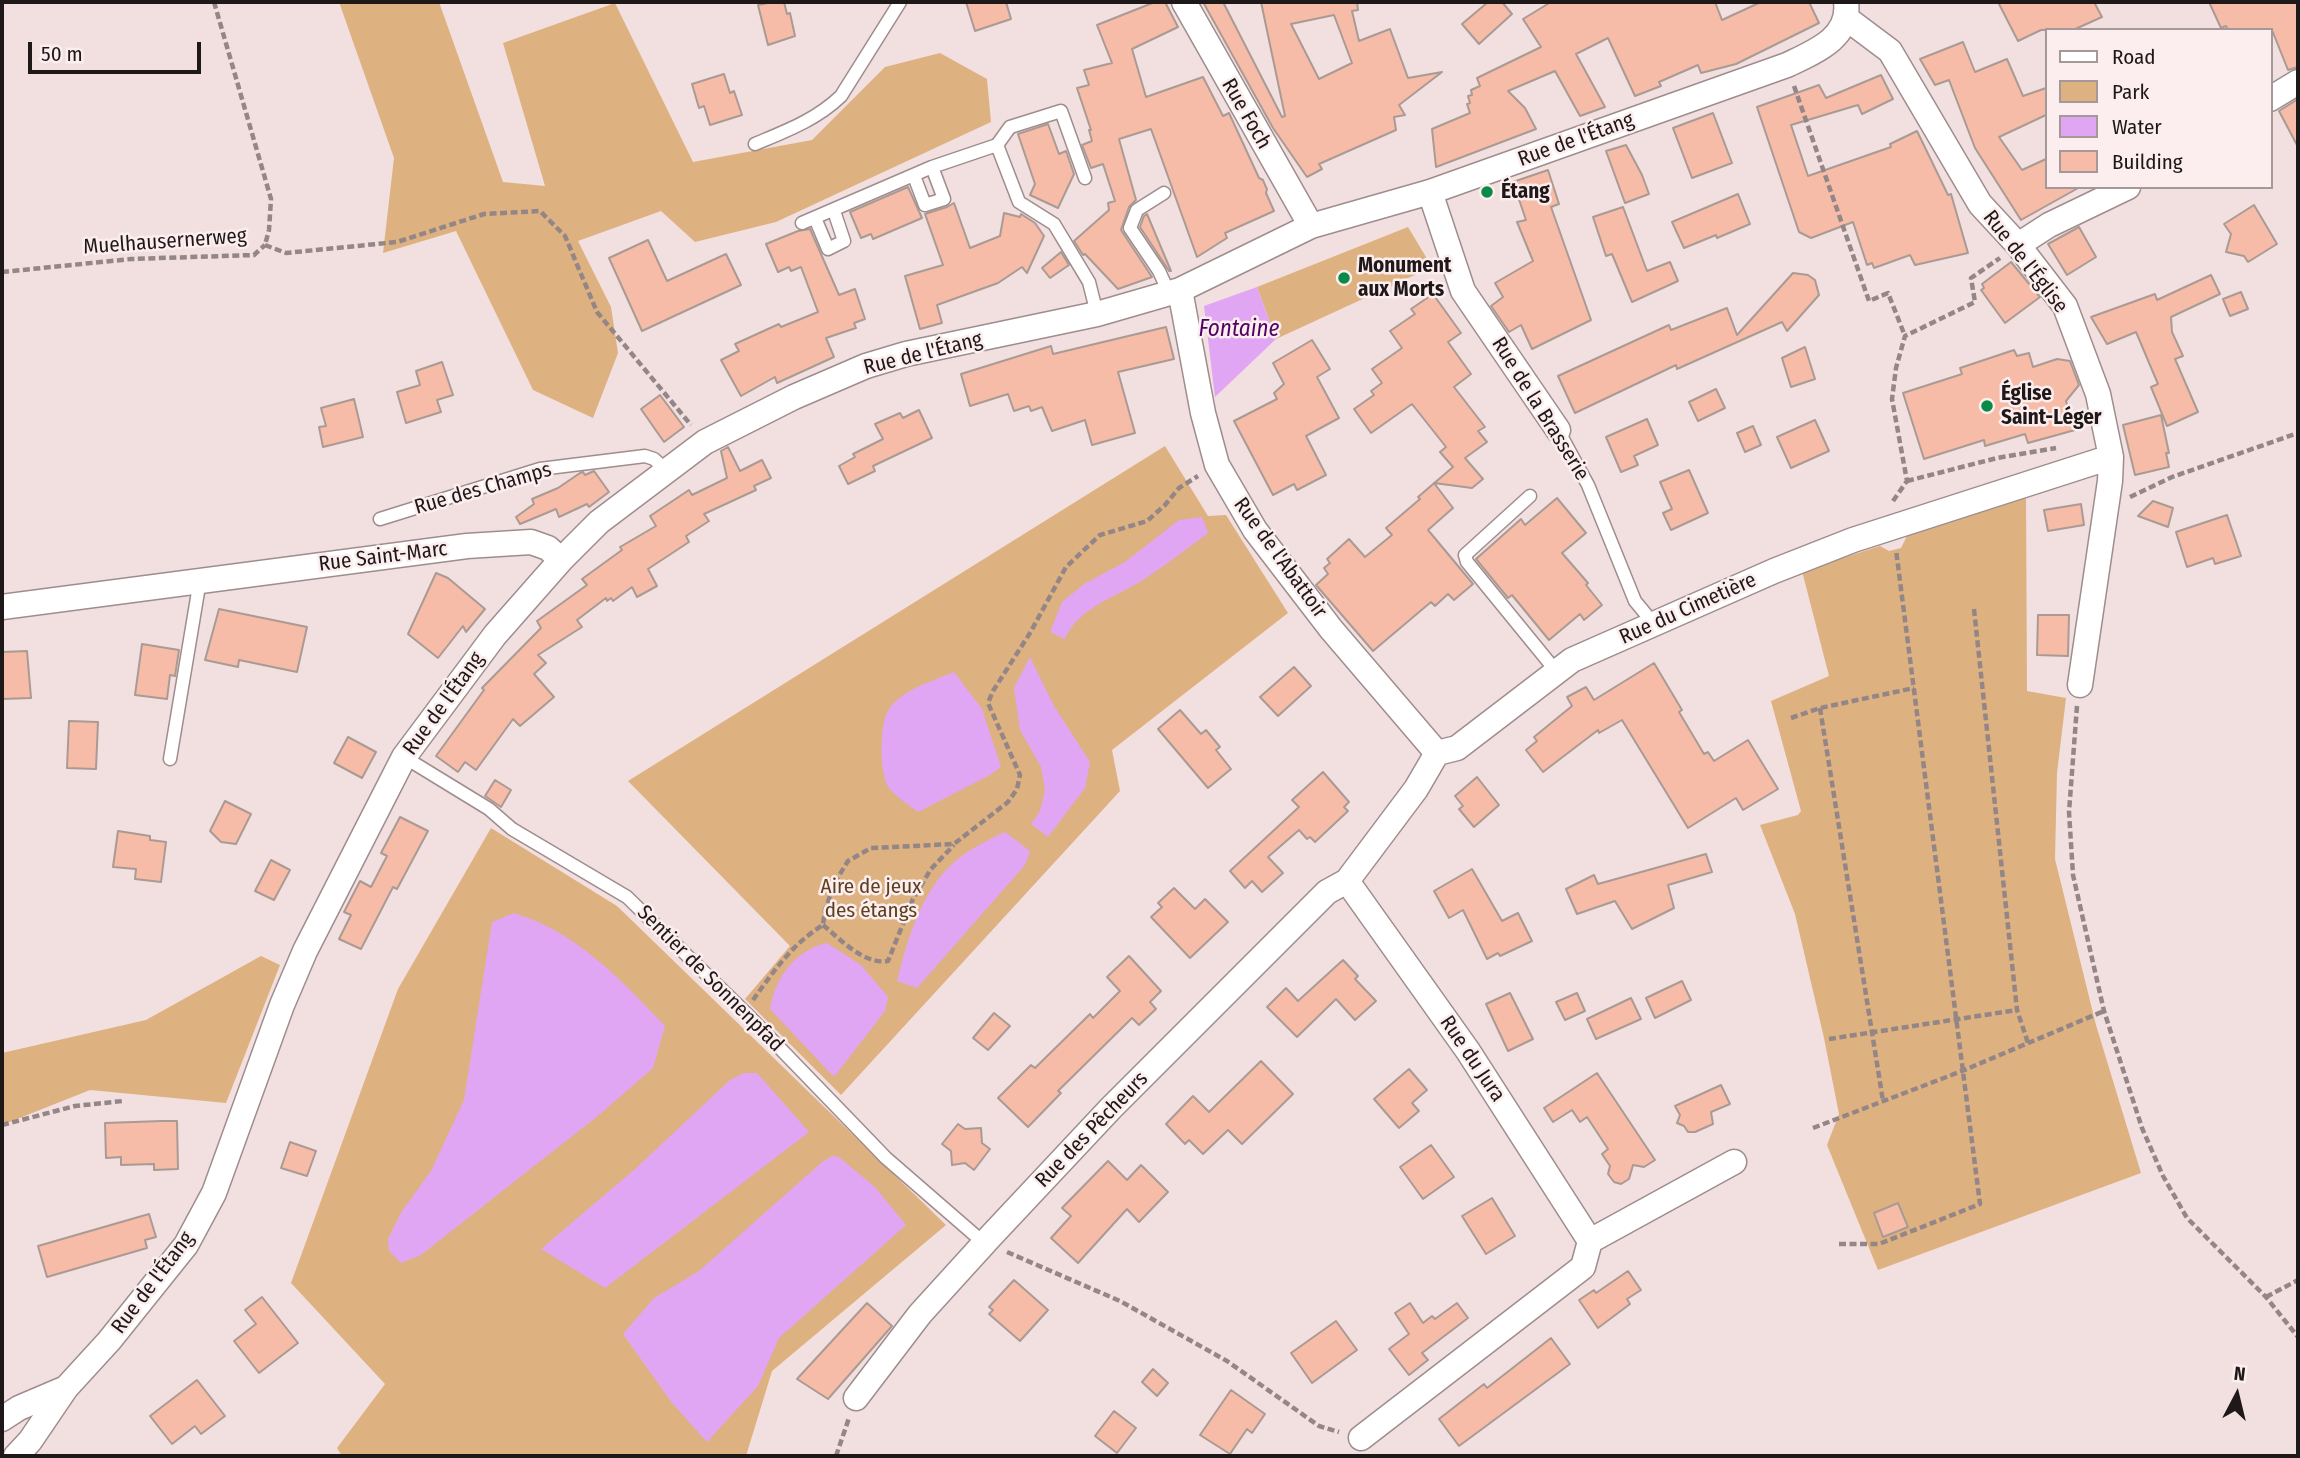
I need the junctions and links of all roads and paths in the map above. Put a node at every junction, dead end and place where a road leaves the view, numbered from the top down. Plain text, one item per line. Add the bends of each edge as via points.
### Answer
1 (214, 2) edge
2 (900, 2) edge
3 (1184, 2) edge
4 (1846, 10) edge
5 (1787, 65) junction
6 (2298, 82) edge
7 (2272, 98) edge
8 (755, 144) dead end
9 (997, 145) junction
10 (932, 167) junction
11 (914, 176) junction
12 (1085, 178) dead end
13 (2124, 189) edge
14 (1164, 192) dead end
15 (1430, 192) junction
16 (834, 211) junction
17 (1311, 226) junction
18 (265, 245) junction
19 (2018, 245) junction
20 (2, 272) edge
21 (1174, 291) junction
22 (1097, 314) junction
23 (1905, 336) junction
24 (1558, 430) joint
25 (2298, 433) edge
26 (705, 442) junction
27 (2102, 460) junction
28 (1217, 465) junction
29 (666, 470) junction
30 (1907, 481) junction
31 (1530, 496) dead end
32 (2106, 508) junction
33 (380, 519) dead end
34 (1889, 529) junction
35 (561, 560) junction
36 (200, 580) junction
37 (2, 607) edge
38 (1974, 609) dead end
39 (1654, 624) junction
40 (1556, 671) junction
41 (2080, 685) joint
42 (1914, 688) junction
43 (1820, 708) junction
44 (1791, 718) dead end
45 (1437, 752) junction
46 (404, 757) junction
47 (170, 759) dead end
48 (954, 844) junction
49 (1347, 881) junction
50 (823, 925) junction
51 (2017, 1010) junction
52 (2104, 1010) junction
53 (745, 1012) junction
54 (1955, 1018) junction
55 (1872, 1031) junction
56 (1829, 1039) dead end
57 (2028, 1043) junction
58 (1962, 1071) junction
59 (123, 1101) dead end
60 (1883, 1101) junction
61 (2, 1125) edge
62 (1813, 1128) dead end
63 (1734, 1163) dead end
64 (1590, 1241) junction
65 (984, 1243) junction
66 (1839, 1244) dead end
67 (1013, 1256) dead end
68 (2298, 1280) edge
69 (2266, 1297) junction
70 (2298, 1337) edge
71 (66, 1388) junction
72 (856, 1398) joint
73 (2, 1419) edge
74 (1361, 1438) joint
75 (16, 1456) edge
76 (835, 1456) edge

1 - 18 path via 271,200
2 - 8 lane via 841,96 807,122
3 - 17 street, Rue Foch
4 - 5 street, Rue de l'Étang via 1838,34 1819,50
4 - 19 street, Rue de l'Église via 1890,51 1980,204
5 - 15 street, Rue de l'Étang
5 - 23 path via 1869,301 1888,293
6 - 7 street
9 - 10 lane
9 - 12 lane via 1010,127 1061,111
9 - 22 lane via 1019,202 1054,224 1089,282
10 - 11 lane
10 - 11 lane via 944,199 925,205
11 - 16 lane
13 - 19 street
14 - 21 lane via 1137,211 1130,228
15 - 17 street, Rue de l'Étang
15 - 24 street, Rue de la Brasserie via 1463,291
16 - 16 lane via 844,241 828,249 808,221
17 - 21 street, Rue de l'Étang
18 - 20 path, Muelhausernerweg via 254,255 131,259
18 - 26 path, Muelhausernerweg via 286,253 397,242 484,214 540,211 565,236 597,313
19 - 23 path via 1971,278 1975,302
19 - 27 street, Rue de l'Église via 2065,306 2098,394
21 - 22 street, Rue de l'Étang
21 - 28 street, Rue de l'Abattoir
22 - 26 street, Rue de l'Étang via 866,366
23 - 30 path via 1892,399
24 - 39 lane, Rue de la Brasserie via 1588,485 1635,601
25 - 32 path via 2172,477
26 - 29 street, Rue de l'Étang
27 - 30 path via 2062,447
27 - 32 street, Rue de l'Église
27 - 34 street, Rue du Cimetière
28 - 45 street, Rue de l'Abattoir via 1255,530 1331,629
28 - 48 path via 1179,488 1147,521 1100,535 1066,568 988,704 1020,775 1017,789 1008,802
29 - 33 lane, Rue des Champs via 645,456 540,469
29 - 35 street, Rue de l'Étang via 599,522
30 - 34 path via 1891,505
31 - 40 lane via 1465,555
32 - 41 street, Rue de l'Église
34 - 39 street, Rue du Cimetière via 1774,571
34 - 42 path
35 - 36 street, Rue Saint-Marc via 548,548 531,542
35 - 46 street, Rue de l'Étang via 495,635
36 - 37 street, Rue Saint-Marc
36 - 47 lane
38 - 51 path
39 - 40 street, Rue du Cimetière
40 - 45 street, Rue du Cimetière via 1457,748
41 - 52 path via 2069,812 2073,875
42 - 43 path
42 - 54 path
43 - 44 path
43 - 55 path
45 - 49 street via 1416,789
46 - 53 lane, Sentier de Sonnenpfad via 627,897
46 - 71 street, Rue de l'Étang via 305,951 214,1193 186,1245
48 - 50 path via 871,848 848,861 835,882
48 - 50 path via 930,869 913,899 888,961 870,959
49 - 64 street, Rue du Jura via 1468,1051
49 - 65 street, Rue des Pêcheurs via 1327,891 1260,956
50 - 53 path via 780,962
51 - 54 path
51 - 57 path
52 - 57 path
52 - 69 path via 2142,1128 2186,1218
53 - 65 lane, Sentier de Sonnenpfad via 886,1158
54 - 55 path
54 - 58 path
55 - 56 path
55 - 60 path
57 - 58 path
58 - 60 path
58 - 66 path via 1980,1204 1879,1244
59 - 61 path via 75,1106
60 - 62 path
63 - 64 street
64 - 74 street via 1583,1267
65 - 72 street, Rue des Pêcheurs via 920,1314
67 - 74 path via 1120,1301 1227,1361 1320,1426
68 - 69 path
69 - 70 path
71 - 73 street, Rue de l'Étang
71 - 75 street, Rue de l'Étang
72 - 76 path

